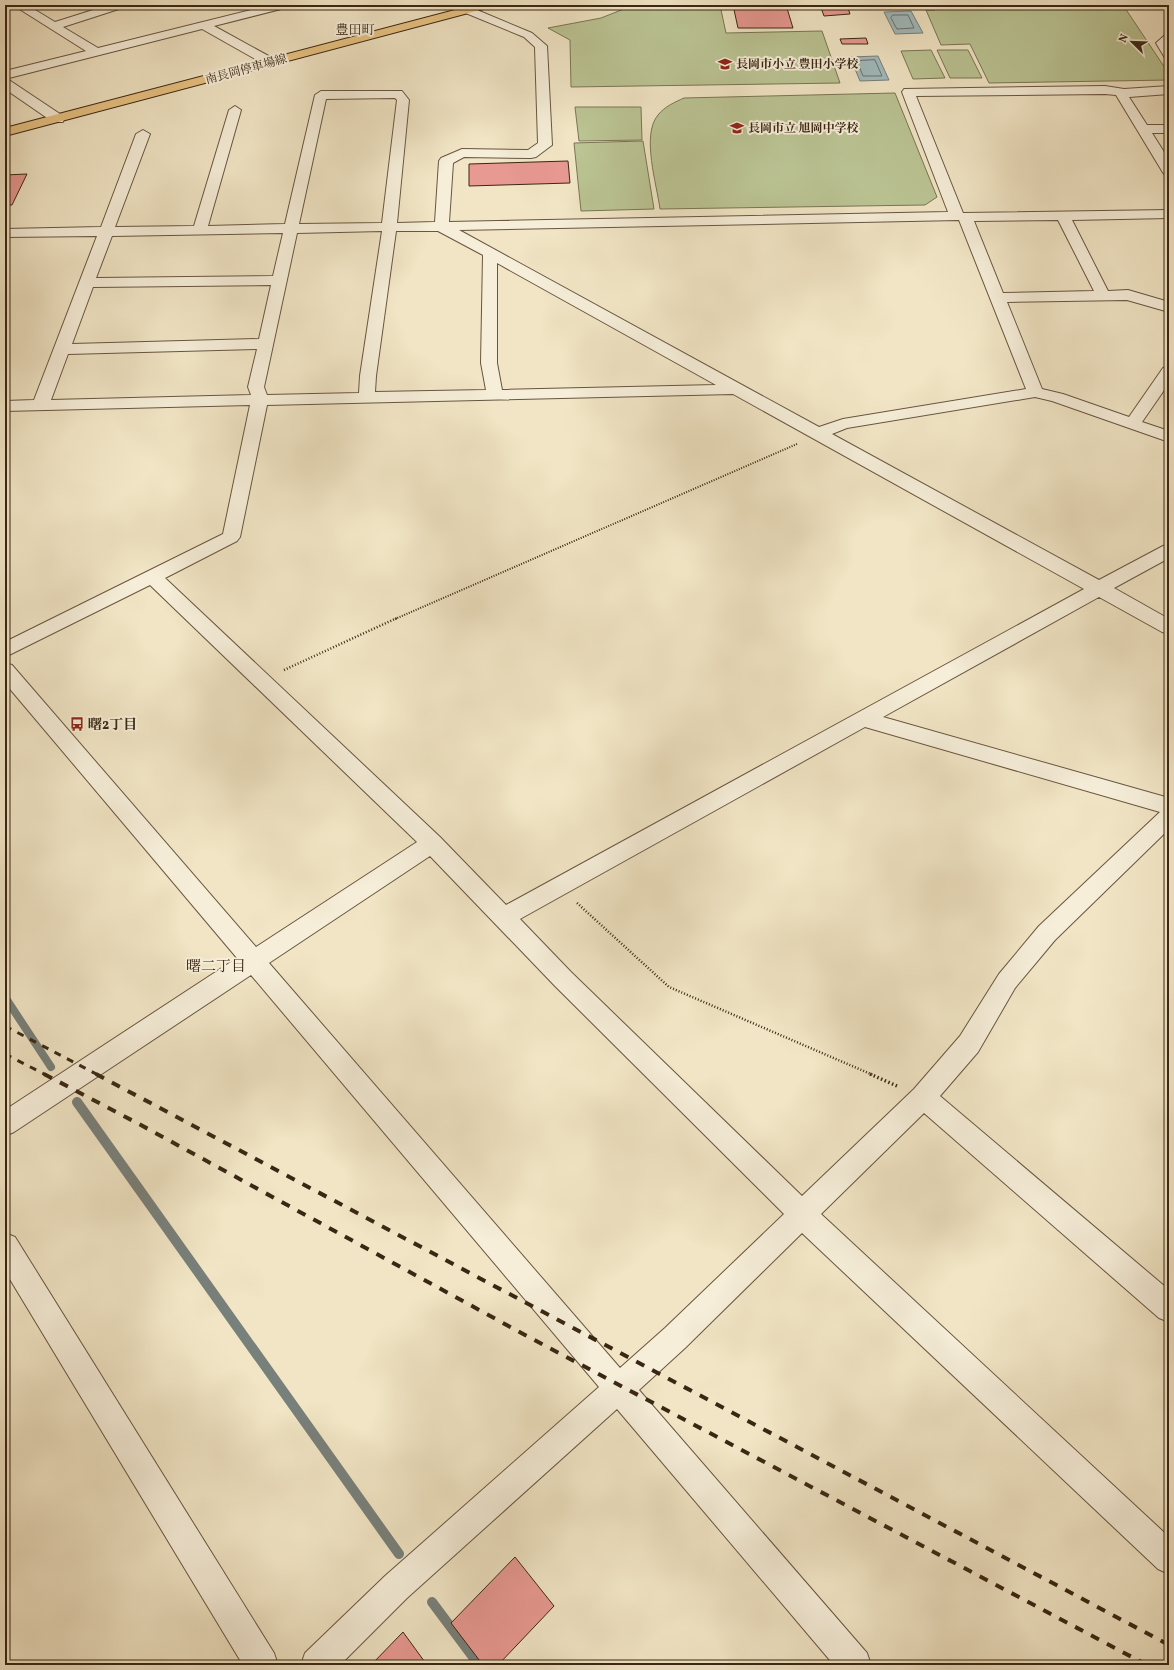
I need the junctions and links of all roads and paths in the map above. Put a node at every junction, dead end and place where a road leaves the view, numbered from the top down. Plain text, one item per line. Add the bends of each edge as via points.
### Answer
1 (20, 5) edge
2 (121, 5) edge
3 (284, 5) edge
4 (487, 5) edge
5 (461, 8) edge
6 (203, 25) junction
7 (54, 26) junction
8 (1169, 38) edge
9 (96, 52) junction
10 (1169, 55) edge
11 (270, 62) junction
12 (5, 74) edge
13 (5, 83) edge
14 (1169, 90) edge
15 (1125, 92) junction
16 (235, 110) dead end
17 (58, 119) junction
18 (1142, 129) junction
19 (1169, 129) edge
20 (5, 132) edge
21 (143, 134) dead end
22 (1169, 170) edge
23 (1165, 214) edge
24 (1063, 215) junction
25 (961, 216) junction
26 (388, 227) junction
27 (442, 227) junction
28 (291, 228) junction
29 (1169, 228) edge
30 (200, 230) junction
31 (105, 232) junction
32 (5, 233) edge
33 (490, 253) junction
34 (280, 280) junction
35 (86, 283) junction
36 (1102, 295) junction
37 (997, 298) junction
38 (1169, 308) edge
39 (265, 344) junction
40 (61, 349) junction
41 (1169, 371) edge
42 (737, 389) junction
43 (1035, 392) junction
44 (1163, 392) edge
45 (495, 394) junction
46 (367, 397) junction
47 (260, 399) junction
48 (41, 404) junction
49 (5, 406) edge
50 (1132, 423) junction
51 (819, 433) junction
52 (1169, 437) edge
53 (1169, 550) edge
54 (152, 576) junction
55 (1100, 589) junction
56 (1169, 627) edge
57 (5, 650) edge
58 (5, 670) edge
59 (262, 681) junction
60 (863, 719) junction
61 (1169, 806) edge
62 (1169, 816) edge
63 (432, 843) junction
64 (559, 886) junction
65 (504, 917) junction
66 (253, 962) junction
67 (923, 1097) junction
68 (5, 1124) edge
69 (801, 1213) junction
70 (5, 1246) edge
71 (1169, 1308) edge
72 (618, 1388) junction
73 (1169, 1558) edge
74 (262, 1665) edge
75 (317, 1665) edge
76 (855, 1665) edge

1 - 7 street
2 - 7 street
3 - 6 street
4 - 5 main road, 南長岡停車場線
5 - 11 main road, 南長岡停車場線
5 - 27 street via 528,35 541,46 545,145 530,154 462,153 446,161
6 - 9 street
6 - 11 street
7 - 9 street
8 - 10 street via 1162,43
9 - 12 street
11 - 17 main road, 南長岡停車場線
13 - 17 street
14 - 15 street
15 - 18 street via 1122,96
15 - 25 street via 908,92
16 - 30 street
17 - 20 main road, 南長岡停車場線
18 - 19 street
18 - 22 street
21 - 31 street
23 - 24 street
23 - 29 street
24 - 25 street
24 - 36 street
25 - 27 street
25 - 37 street
26 - 27 street
26 - 28 street
26 - 28 street via 403,100 398,94 320,96
26 - 46 street
27 - 33 street
28 - 30 street
28 - 34 street
30 - 31 street
31 - 32 street
31 - 35 street
33 - 42 street
33 - 45 street via 489,363
34 - 35 street
34 - 39 street
35 - 40 street
36 - 37 street
36 - 38 street via 1128,295
37 - 43 street
39 - 40 street
39 - 47 street via 256,387
40 - 48 street
41 - 44 street
42 - 45 street
42 - 51 street
43 - 50 street
43 - 51 street via 843,424
44 - 50 street
45 - 46 street
46 - 47 street
47 - 48 street
47 - 54 street via 231,537
48 - 49 street
50 - 52 street
51 - 55 street
51 - 59 path
53 - 55 street
54 - 57 street
54 - 59 street
55 - 56 street
55 - 60 street
58 - 66 street
59 - 63 street
60 - 61 street
60 - 64 street
62 - 67 street via 1047,933 1006,981 969,1044
63 - 65 street
63 - 66 street
64 - 65 street
64 - 67 path via 669,987
65 - 69 street via 563,979
66 - 68 street
66 - 72 street
67 - 69 street via 817,1201
67 - 71 street
69 - 72 street via 675,1338
69 - 73 street
70 - 74 street
72 - 75 street via 396,1587
72 - 76 street

